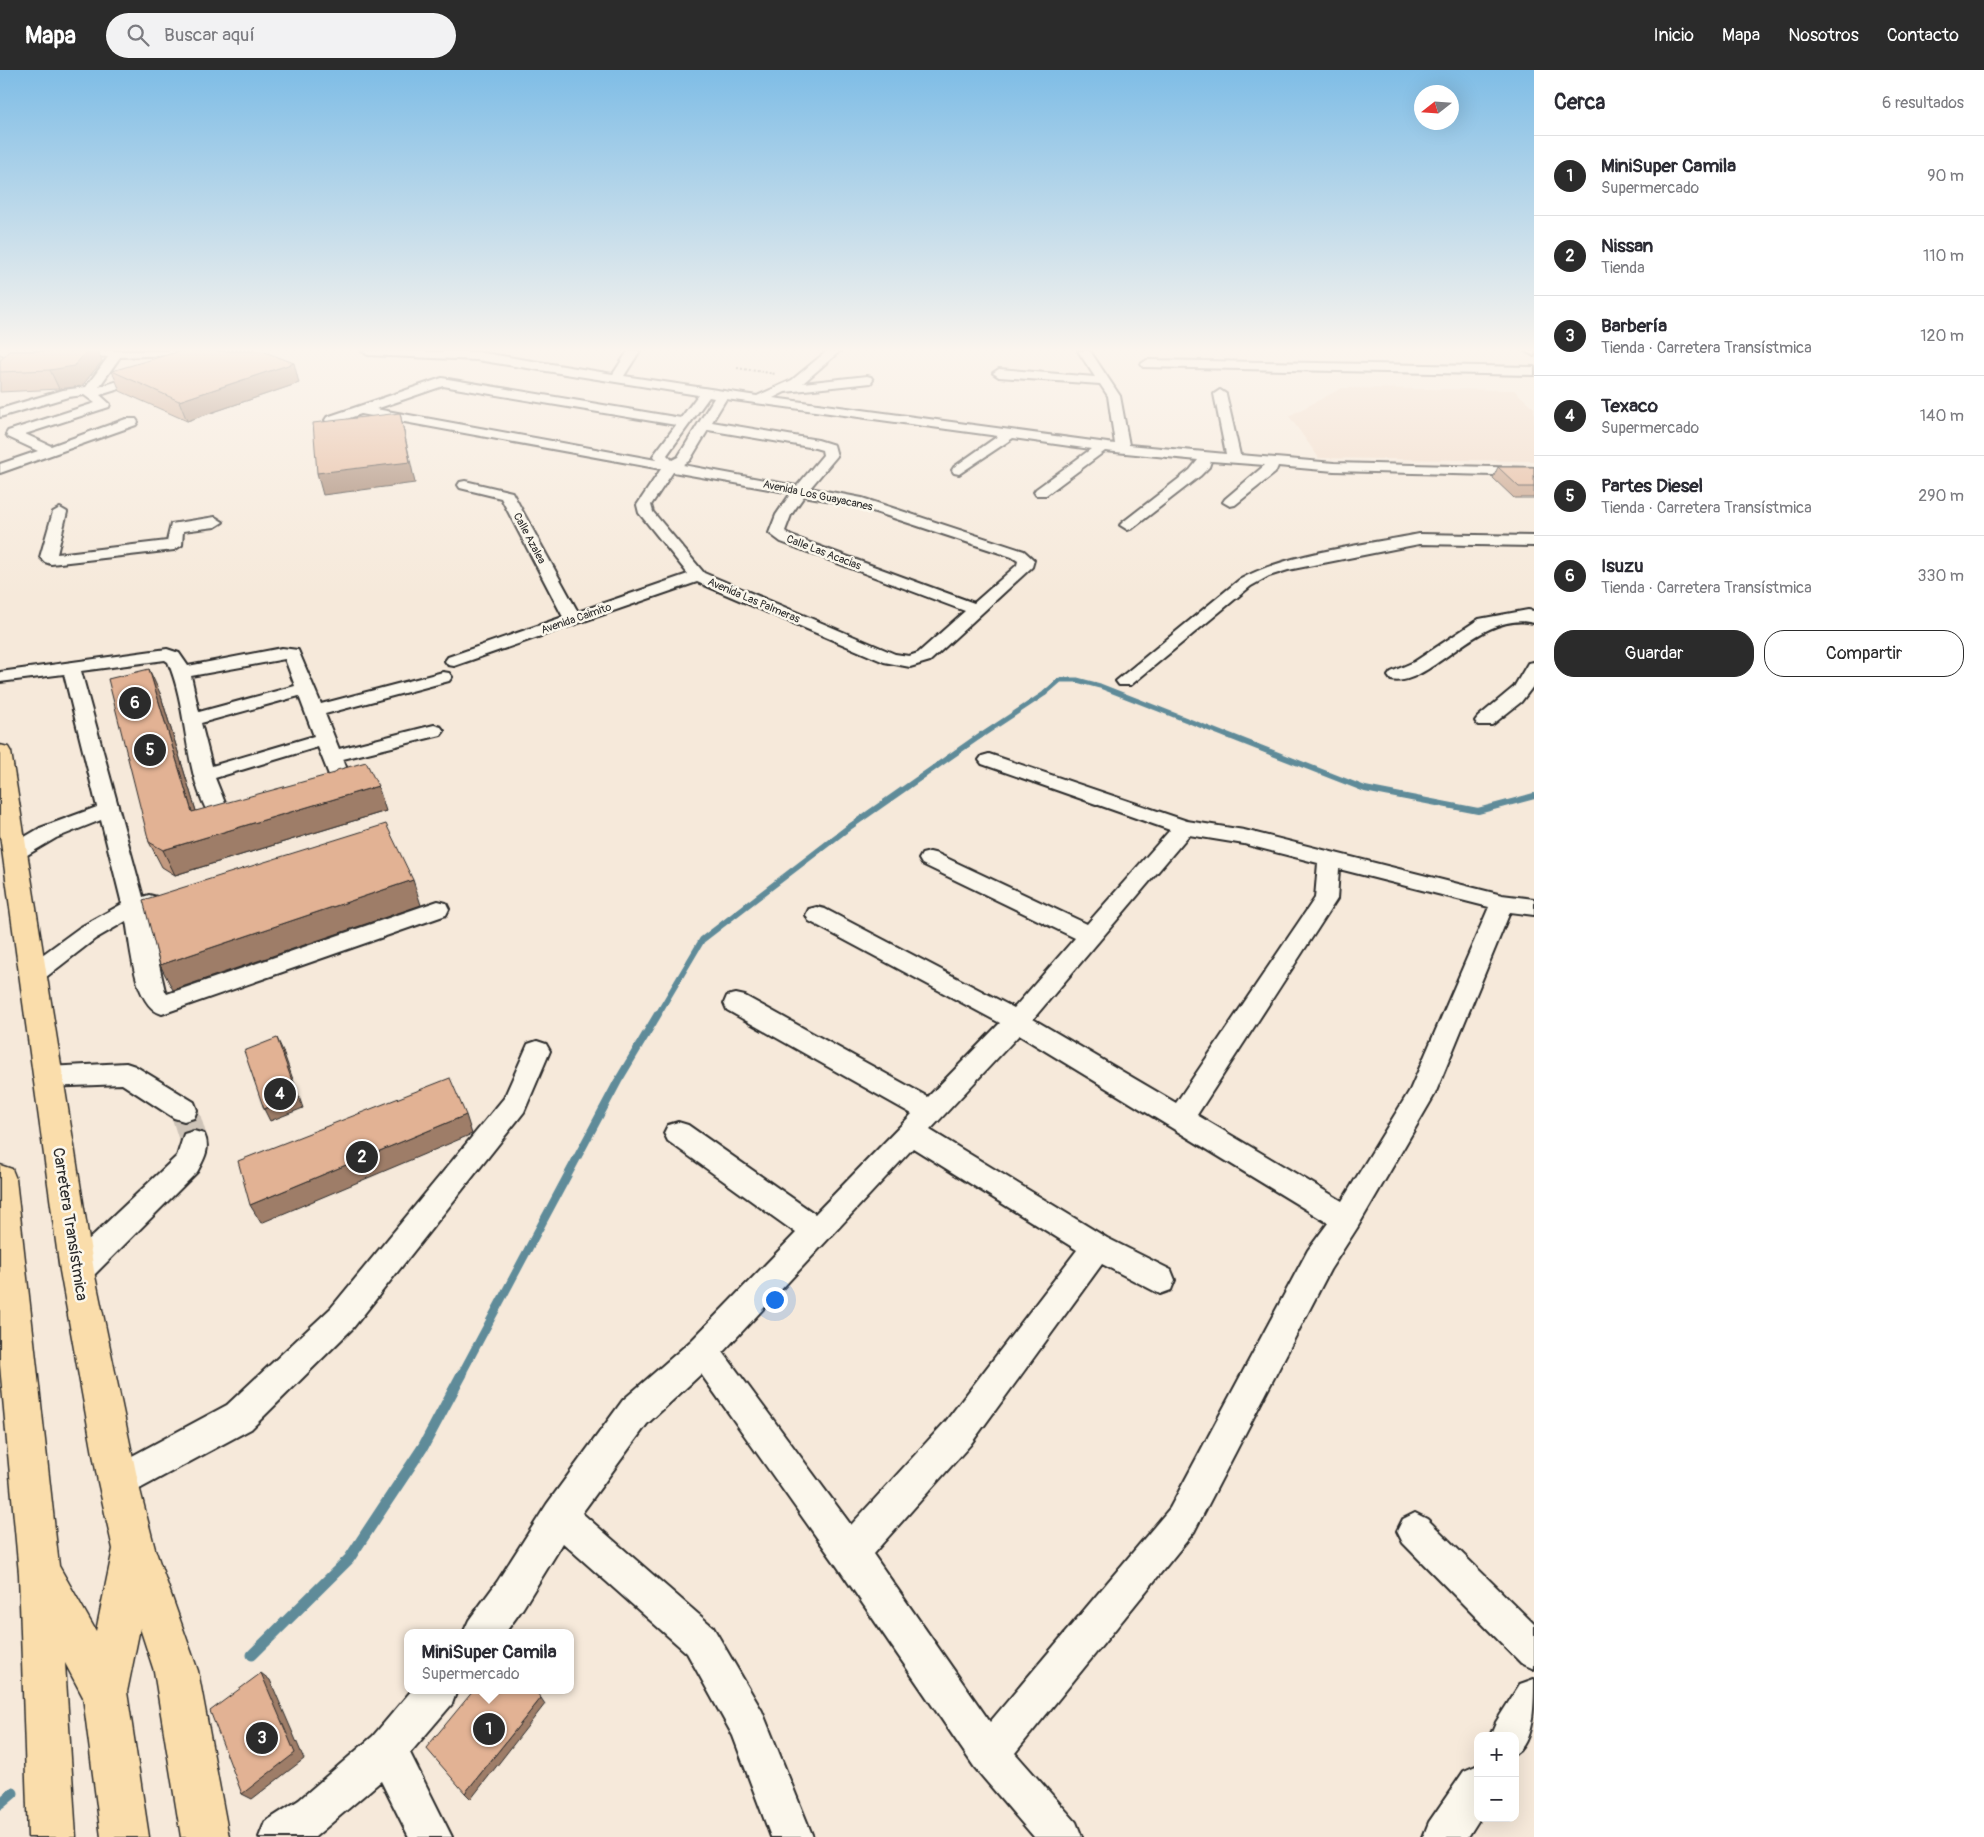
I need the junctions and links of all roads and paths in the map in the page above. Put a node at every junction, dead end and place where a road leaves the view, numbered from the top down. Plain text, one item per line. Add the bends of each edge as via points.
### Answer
1 (3, 433) edge
2 (32, 433) edge
3 (97, 433) edge
4 (490, 433) edge
5 (676, 433) edge
6 (699, 433) edge
7 (755, 433) edge
8 (1006, 433) edge
9 (1120, 433) edge
10 (1228, 433) edge
11 (1010, 434) junction
12 (1102, 446) junction
13 (1123, 449) junction
14 (48, 450) junction
15 (7, 451) edge
16 (1205, 456) junction
17 (1234, 459) junction
18 (1273, 462) junction
19 (670, 466) junction
20 (959, 470) dead end
21 (1534, 472) edge
22 (465, 485) dead end
23 (800, 490) junction
24 (1041, 492) dead end
25 (1230, 502) dead end
26 (60, 512) dead end
27 (215, 522) dead end
28 (1128, 525) dead end
29 (1534, 541) edge
30 (698, 576) junction
31 (975, 609) junction
32 (1534, 618) edge
33 (573, 619) junction
34 (454, 661) dead end
35 (910, 662) joint
36 (71, 666) junction
37 (1534, 666) edge
38 (181, 673) junction
39 (1397, 676) dead end
40 (0, 677) edge
41 (443, 677) dead end
42 (1125, 681) dead end
43 (306, 689) junction
44 (315, 711) junction
45 (193, 719) junction
46 (1485, 722) dead end
47 (434, 731) dead end
48 (329, 748) junction
49 (0, 752) edge
50 (990, 760) dead end
51 (205, 774) junction
52 (309, 799) edge
53 (109, 810) junction
54 (257, 814) edge
55 (1184, 827) junction
56 (14, 853) junction
57 (1329, 858) junction
58 (930, 859) dead end
59 (172, 896) edge
60 (1502, 903) junction
61 (134, 907) junction
62 (1534, 907) edge
63 (438, 909) dead end
64 (817, 915) dead end
65 (1090, 935) junction
66 (32, 975) junction
67 (736, 1003) dead end
68 (1017, 1021) junction
69 (537, 1051) dead end
70 (47, 1077) junction
71 (184, 1110) tunnel mouth
72 (930, 1112) junction
73 (1179, 1120) junction
74 (910, 1132) junction
75 (678, 1133) dead end
76 (194, 1142) tunnel mouth
77 (0, 1178) edge
78 (1347, 1219) junction
79 (816, 1231) junction
80 (1097, 1247) junction
81 (77, 1271) junction
82 (1160, 1280) dead end
83 (703, 1351) junction
84 (118, 1482) junction
85 (559, 1516) junction
86 (1414, 1531) dead end
87 (134, 1549) junction
88 (850, 1553) junction
89 (39, 1571) junction
90 (485, 1629) edge
91 (1534, 1650) edge
92 (105, 1692) junction
93 (435, 1694) edge
94 (1534, 1698) edge
95 (1513, 1732) edge
96 (387, 1750) junction
97 (989, 1754) junction
98 (1474, 1791) edge
99 (52, 1837) edge
100 (125, 1837) edge
101 (205, 1837) edge
102 (280, 1837) edge
103 (431, 1837) edge
104 (792, 1837) edge
105 (1061, 1837) edge
106 (1444, 1837) edge

1 - 15 street
2 - 15 street
3 - 14 street
4 - 19 street, Avenida Los Guayacanes
5 - 19 street via 660,456
6 - 19 street, Avenida Las Palmeras via 683,460
7 - 23 street, Calle Las Acacias via 829,448 830,456
8 - 11 street
9 - 13 street
10 - 17 street
11 - 12 street
11 - 20 street
12 - 13 street
12 - 24 street
13 - 16 street
14 - 15 street
14 - 15 street
16 - 17 street
16 - 28 street via 1204,464 1195,473
17 - 18 street
18 - 21 street via 1334,467
18 - 25 street via 1270,470
19 - 23 street, Avenida Los Guayacanes
19 - 30 street, Avenida Las Palmeras via 644,505 646,513
22 - 33 street, Calle Azalea via 507,495
23 - 31 street, Calle Las Acacias via 777,526 777,533
23 - 31 street, Avenida Los Guayacanes via 857,501 1018,554 1026,560 1024,567
26 - 27 street via 48,558 51,559 174,545 176,527
29 - 42 street via 1419,539 1263,573 1245,583
30 - 33 street, Avenida Caimito
30 - 35 street, Avenida Las Palmeras via 890,658
31 - 35 street, Avenida Los Guayacanes via 924,657
32 - 39 street via 1528,616 1485,623 1420,666
33 - 34 street, Avenida Caimito
36 - 38 street via 167,654 177,660
36 - 40 street
36 - 53 street
37 - 46 street via 1529,681 1512,702
38 - 43 street via 288,653 292,654
38 - 45 street
41 - 44 street
43 - 44 street
43 - 45 street
44 - 48 street
45 - 51 street
47 - 48 street
48 - 51 street
48 - 52 street via 341,780 340,786 336,792
49 - 56 main road, Carretera Transístmica
50 - 55 street
51 - 54 street via 221,818 231,821
53 - 56 street via 61,825
53 - 61 street
55 - 57 street via 1244,837
55 - 65 street
56 - 66 main road, Carretera Transístmica
57 - 60 street
57 - 73 street via 1326,899
58 - 65 street
59 - 61 street
60 - 62 street
60 - 78 street via 1422,1094
61 - 63 street via 153,994 162,1005
61 - 66 street via 101,924
64 - 68 street
65 - 68 street
66 - 70 main road, Carretera Transístmica
67 - 72 street
68 - 72 street
68 - 73 street
69 - 84 street via 515,1104 342,1318 239,1417
70 - 71 street via 126,1073
70 - 81 main road, Carretera Transístmica
72 - 74 street
73 - 78 street
74 - 79 street
74 - 80 street
75 - 79 street
76 - 81 street via 187,1164
77 - 89 main road, Carretera Transístmica
78 - 97 street via 1319,1260 1182,1520
79 - 83 street
80 - 82 street
80 - 88 street via 958,1433
81 - 84 main road, Carretera Transístmica
83 - 85 street via 635,1412
83 - 88 street
84 - 87 main road, Carretera Transístmica
85 - 90 street
85 - 104 street via 700,1640 748,1725
86 - 91 street
87 - 92 main road, Carretera Transístmica
87 - 101 main road via 176,1671
88 - 97 street
89 - 92 main road, Carretera Transístmica
89 - 99 main road
92 - 100 main road, Carretera Transístmica
93 - 96 street
94 - 95 street
96 - 102 street via 313,1814
96 - 103 street
97 - 105 street
98 - 106 street

